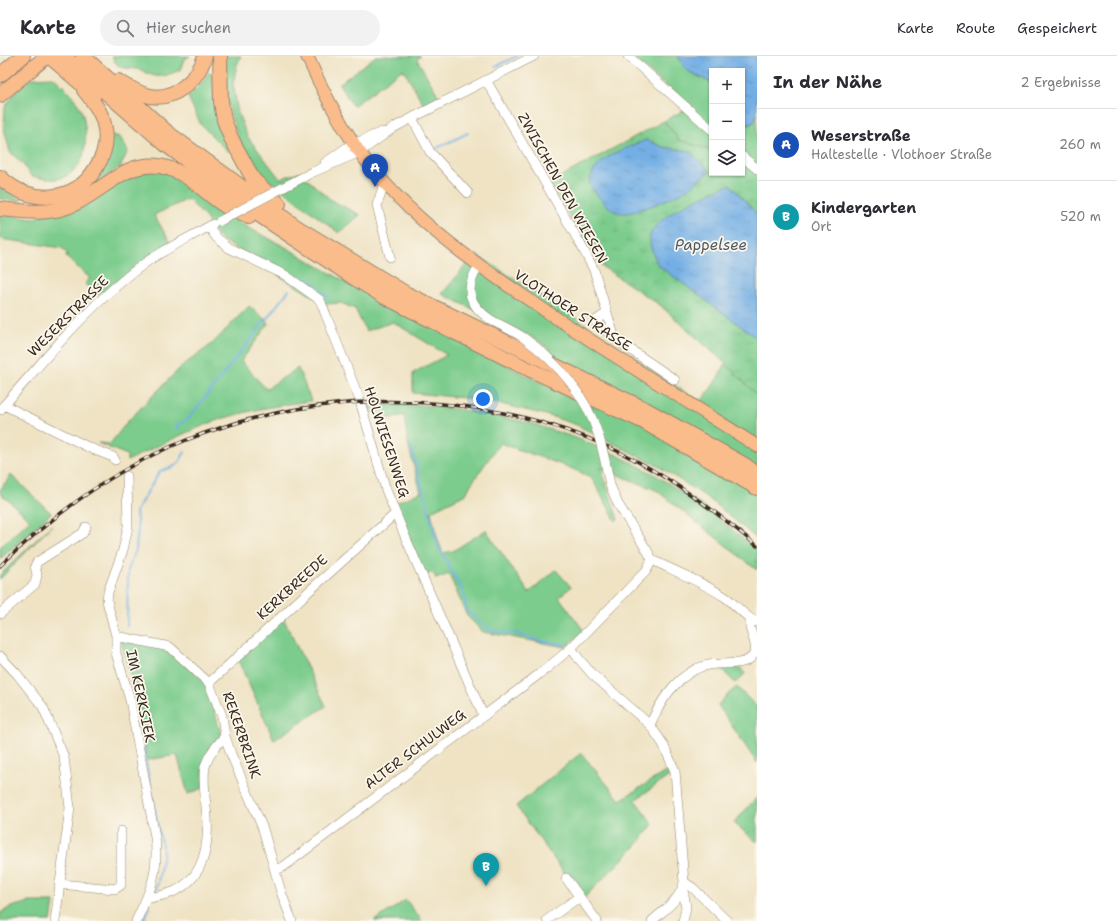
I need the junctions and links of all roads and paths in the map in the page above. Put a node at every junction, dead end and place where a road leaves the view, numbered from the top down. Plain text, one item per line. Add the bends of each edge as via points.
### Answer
1 (48, 56) edge
2 (64, 56) edge
3 (83, 56) edge
4 (92, 56) edge
5 (205, 56) edge
6 (220, 56) edge
7 (307, 56) edge
8 (534, 56) edge
9 (628, 56) edge
10 (22, 58) edge
11 (0, 75) edge
12 (73, 78) junction
13 (486, 80) junction
14 (118, 81) junction
15 (12, 84) junction
16 (0, 95) edge
17 (0, 99) edge
18 (412, 118) junction
19 (709, 127) edge
20 (357, 148) junction
21 (745, 159) edge
22 (757, 169) edge
23 (0, 177) edge
24 (385, 182) junction
25 (468, 192) dead end
26 (0, 209) edge
27 (288, 213) junction
28 (253, 219) junction
29 (209, 227) junction
30 (390, 257) dead end
31 (479, 266) junction
32 (407, 294) junction
33 (385, 297) junction
34 (607, 313) junction
35 (615, 339) junction
36 (676, 380) dead end
37 (2, 408) edge
38 (757, 446) edge
39 (115, 460) dead end
40 (757, 474) edge
41 (127, 476) dead end
42 (757, 488) edge
43 (396, 514) junction
44 (86, 527) dead end
45 (652, 560) junction
46 (0, 614) edge
47 (754, 621) edge
48 (116, 636) junction
49 (571, 648) junction
50 (0, 656) edge
51 (209, 683) junction
52 (483, 715) junction
53 (650, 725) junction
54 (225, 736) junction
55 (121, 830) dead end
56 (275, 870) junction
57 (566, 878) dead end
58 (59, 884) junction
59 (684, 885) junction
60 (579, 897) junction
61 (146, 899) junction
62 (547, 920) edge
63 (55, 921) edge
64 (136, 921) edge
65 (292, 921) edge
66 (597, 921) edge
67 (652, 921) edge
68 (683, 921) edge
69 (727, 921) edge

1 - 12 highway
1 - 15 highway
2 - 33 highway via 165,144 262,217
3 - 32 highway via 168,133 295,226
4 - 14 highway
5 - 14 highway via 199,71 190,83 178,92 147,96
6 - 27 highway via 221,102 231,138 253,179
7 - 20 main road, VLOTHOER STRASSE via 340,122
8 - 13 street, WESERSTRASSE
9 - 19 street
10 - 11 highway
12 - 23 highway via 101,114 106,132 103,154 92,176 78,188 62,195 44,197 14,189
12 - 28 highway
13 - 18 street, WESERSTRASSE
13 - 34 street, ZWISCHEN DEN WIESEN via 581,244 594,270
14 - 27 highway via 159,117
15 - 16 highway
15 - 17 highway
18 - 20 street, WESERSTRASSE
18 - 25 street via 430,152
20 - 24 main road, VLOTHOER STRASSE
20 - 29 street, WESERSTRASSE, bridge via 337,154 313,172
21 - 22 street
24 - 30 street via 377,204
24 - 31 main road, VLOTHOER STRASSE via 433,229
26 - 28 highway via 37,212 66,207 92,194 125,171 157,165 185,175 224,205
27 - 32 highway via 375,269
28 - 33 highway via 349,283
29 - 37 street, WESERSTRASSE via 146,263 105,295
29 - 43 street, HOLWIESENWEG via 229,248 285,274 320,300 359,398 386,490
31 - 38 main road, VLOTHOER STRASSE via 588,339
31 - 45 street, bridge via 471,280 469,290 472,300 481,313 537,348 562,373 583,401 598,434 610,484 618,504
32 - 40 highway via 647,410
33 - 42 highway via 522,366 644,422
34 - 35 street, ZWISCHEN DEN WIESEN
34 - 35 street via 595,321
35 - 36 street
37 - 39 street
41 - 48 street, IM KERKSIEK via 128,527 107,600
43 - 51 street, KERKBREEDE
43 - 52 street, HOLWIESENWEG
44 - 46 street via 83,533 37,562 35,584
45 - 47 street via 727,598
45 - 49 street, ALTER SCHULWEG via 646,571
47 - 53 street via 750,628 756,650 753,655 738,664 706,665 694,670 670,690 659,705
48 - 51 street, REKERBRINK via 170,647
48 - 61 street, IM KERKSIEK via 116,653 130,700 155,837 156,869
49 - 52 street, ALTER SCHULWEG via 517,692
49 - 53 street via 592,674
50 - 58 street via 43,707 64,757 70,808
51 - 54 street, REKERBRINK via 222,716
52 - 56 street, ALTER SCHULWEG via 283,867
53 - 59 street via 663,744 675,771
54 - 56 street, REKERBRINK via 264,829
54 - 61 street via 211,753 204,767 207,842 196,874 173,892
55 - 58 street via 121,885 116,889
56 - 65 street, REKERBRINK
57 - 60 street
58 - 63 street
59 - 67 street via 675,900
59 - 68 street via 686,908
59 - 69 street via 693,888
60 - 62 street
60 - 66 street
61 - 64 street, IM KERKSIEK

